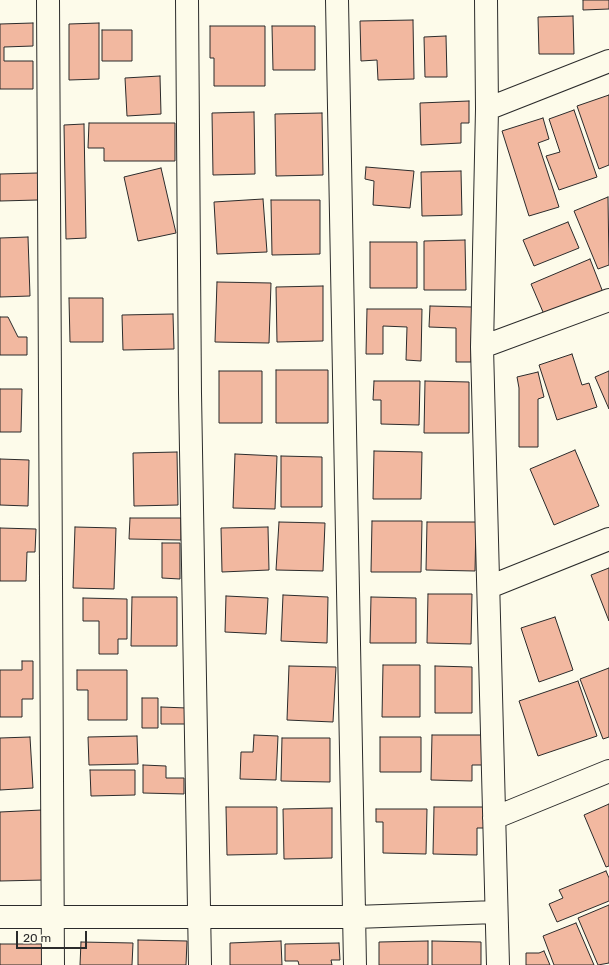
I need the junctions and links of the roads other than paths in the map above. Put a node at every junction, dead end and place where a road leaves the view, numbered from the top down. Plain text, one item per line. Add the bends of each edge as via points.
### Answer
1 (47, 0) edge
2 (187, 0) edge
3 (337, 0) edge
4 (486, 0) edge
5 (609, 62) edge
6 (487, 109) junction
7 (609, 300) edge
8 (482, 347) junction
9 (609, 539) edge
10 (488, 587) junction
11 (609, 771) edge
12 (494, 818) junction
13 (496, 912) junction
14 (52, 916) junction
15 (0, 917) edge
16 (199, 917) junction
17 (355, 917) junction
18 (53, 965) edge
19 (200, 965) edge
20 (355, 965) edge
21 (498, 965) edge

1 - 14 street
2 - 16 street via 190,393
3 - 17 street
4 - 6 street
5 - 6 street
6 - 8 street
7 - 8 street
8 - 10 street
9 - 10 street
10 - 12 street
11 - 12 street
12 - 13 street
13 - 17 street
13 - 21 street
14 - 15 street
14 - 16 street
14 - 18 street
16 - 17 street
16 - 19 street
17 - 20 street

